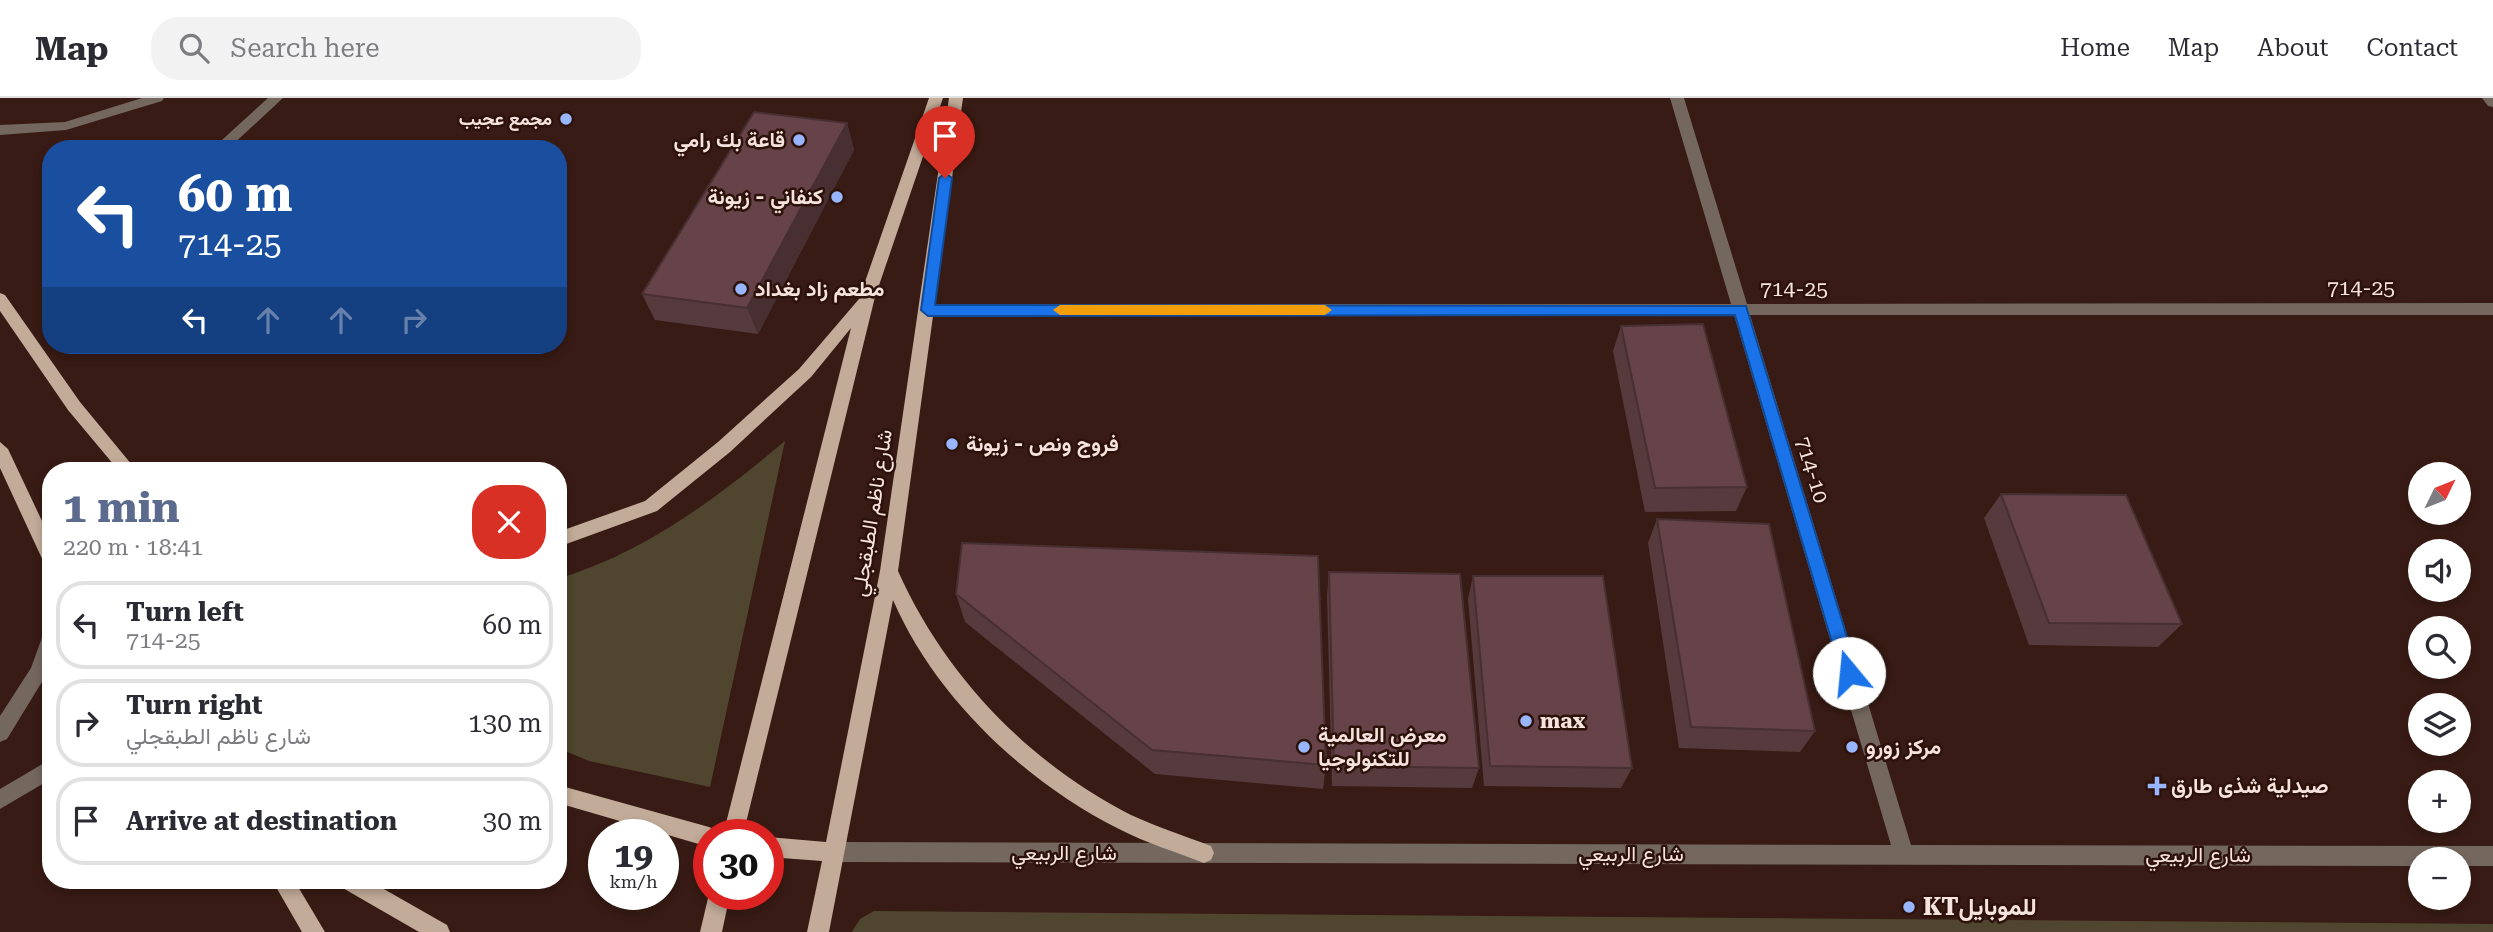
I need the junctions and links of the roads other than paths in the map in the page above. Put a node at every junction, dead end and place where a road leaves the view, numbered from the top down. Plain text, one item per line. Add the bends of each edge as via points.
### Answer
1 (157, 98) edge
2 (276, 98) edge
3 (936, 98) edge
4 (956, 98) edge
5 (1677, 98) edge
6 (2489, 98) edge
7 (2493, 103) edge
8 (120, 104) edge
9 (0, 130) edge
10 (229, 140) edge
11 (867, 297) junction
12 (0, 299) edge
13 (2493, 309) edge
14 (928, 310) junction
15 (1741, 310) junction
16 (0, 449) edge
17 (121, 462) edge
18 (567, 537) edge
19 (42, 540) edge
20 (889, 572) junction
21 (42, 664) edge
22 (0, 733) edge
23 (42, 774) edge
24 (567, 797) edge
25 (0, 800) edge
26 (737, 819) edge
27 (693, 832) edge
28 (784, 848) edge
29 (834, 852) junction
30 (1204, 853) junction
31 (1904, 854) junction
32 (2493, 856) edge
33 (288, 889) edge
34 (364, 889) edge
35 (716, 910) edge
36 (314, 932) edge
37 (439, 932) edge
38 (711, 932) edge
39 (818, 932) edge

1 - 8 street
2 - 10 street
3 - 11 main road
4 - 14 main road, شارع ناظم الطبقجلي
5 - 15 street, 714-10
6 - 7 street
8 - 9 street via 66,126
11 - 18 main road via 805,373 651,506
11 - 26 main road
12 - 17 main road via 74,406
13 - 15 street, 714-25
14 - 15 street, 714-25
14 - 20 main road, شارع ناظم الطبقجلي
15 - 31 street, 714-10
16 - 19 main road
20 - 29 main road, شارع ناظم الطبقجلي
20 - 30 main road via 902,606 936,656 996,727 1026,754 1117,818
21 - 22 street
23 - 25 street
24 - 27 main road
28 - 29 main road, شارع الربيعي
29 - 30 street, شارع الربيعي
29 - 39 main road, شارع ناظم الطبقجلي
30 - 31 street, شارع الربيعي
31 - 32 street, شارع الربيعي
33 - 36 main road
34 - 37 main road
35 - 38 main road

